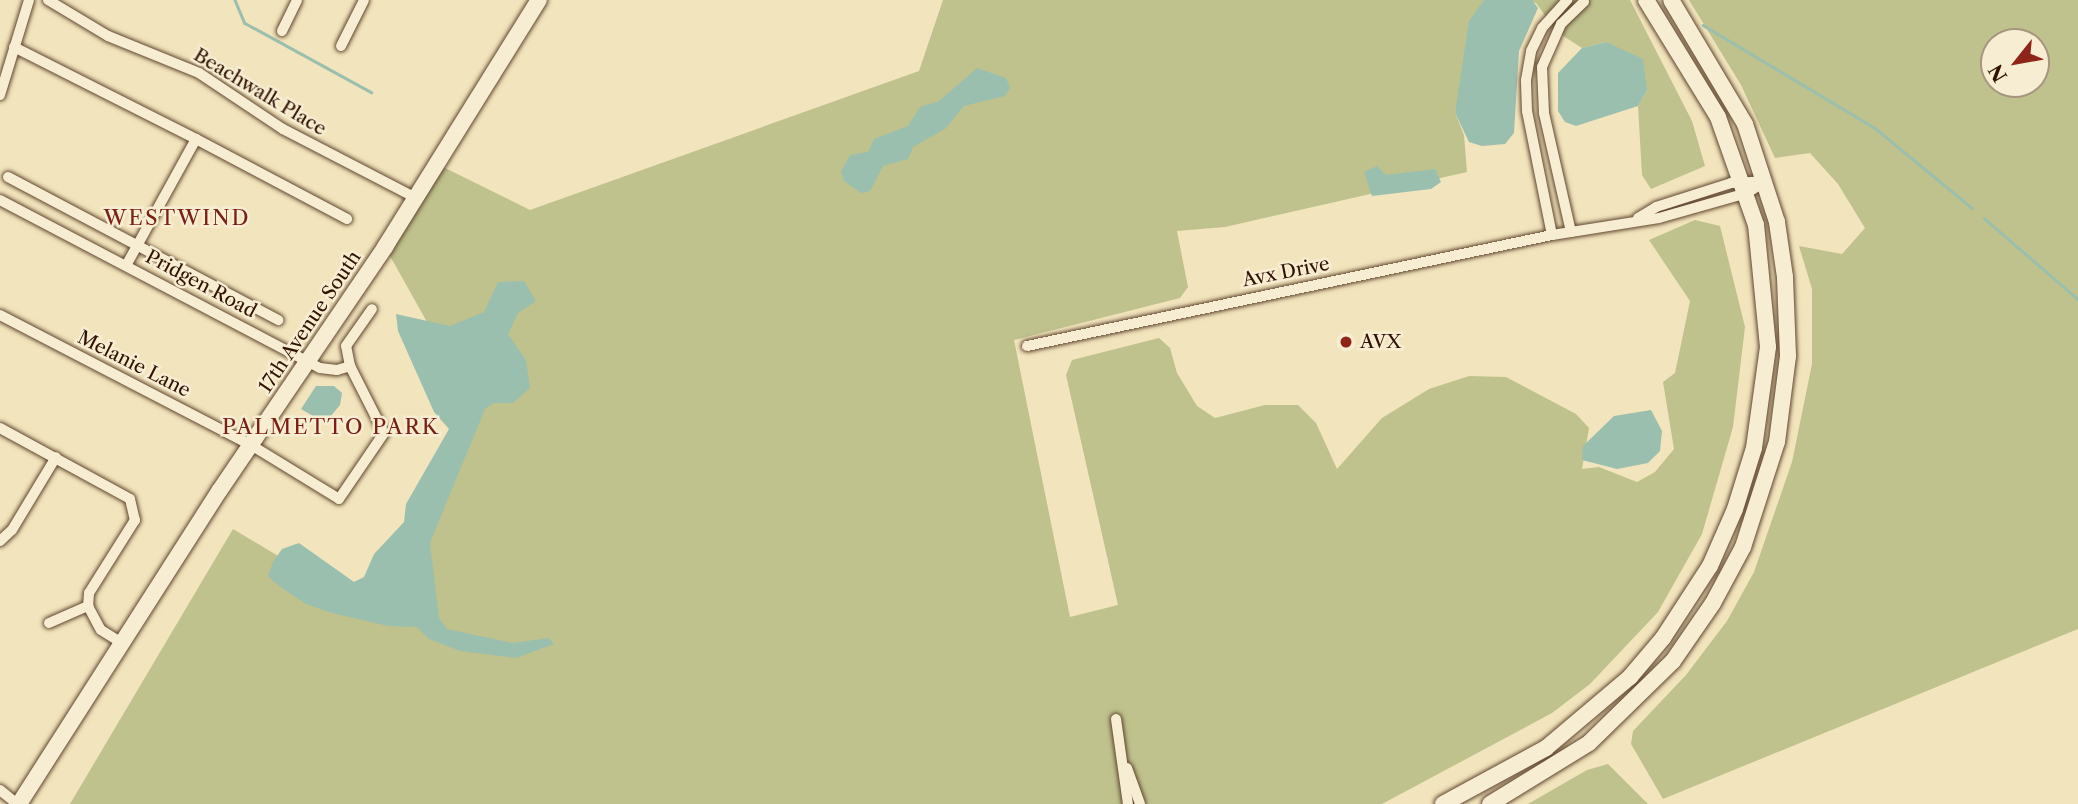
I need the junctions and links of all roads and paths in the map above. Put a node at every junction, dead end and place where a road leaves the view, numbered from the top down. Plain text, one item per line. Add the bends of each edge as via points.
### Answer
1 (29, 0) edge
2 (48, 0) edge
3 (297, 0) edge
4 (364, 0) edge
5 (539, 0) edge
6 (1567, 0) edge
7 (1646, 0) edge
8 (1671, 0) edge
9 (1584, 2) edge
10 (282, 31) dead end
11 (341, 46) dead end
12 (14, 47) junction
13 (3, 74) edge
14 (0, 95) edge
15 (1545, 117) junction
16 (1529, 120) junction
17 (196, 139) junction
18 (8, 177) dead end
19 (1766, 181) junction
20 (1745, 187) junction
21 (416, 198) junction
22 (0, 200) edge
23 (347, 219) dead end
24 (1571, 232) junction
25 (1552, 235) junction
26 (137, 245) junction
27 (127, 264) junction
28 (372, 309) dead end
29 (0, 315) edge
30 (278, 320) dead end
31 (1027, 346) dead end
32 (309, 362) junction
33 (350, 366) junction
34 (0, 428) edge
35 (251, 445) junction
36 (56, 457) junction
37 (0, 541) edge
38 (88, 606) junction
39 (49, 623) dead end
40 (123, 644) junction
41 (1116, 719) dead end
42 (1124, 762) junction
43 (0, 790) edge
44 (18, 804) edge
45 (1128, 804) edge
46 (1140, 804) edge
47 (1443, 804) edge
48 (1490, 804) edge

1 - 12 street
2 - 21 street, Beachwalk Place via 108,36 199,74 283,129
3 - 10 street
4 - 11 street
5 - 21 main road, 17th Avenue South
6 - 16 street via 1542,29 1531,51 1526,80
7 - 20 main road via 1702,86
8 - 19 main road via 1728,89
9 - 15 street via 1561,24 1542,67
12 - 13 street
12 - 17 street
13 - 14 street
15 - 16 street
15 - 24 street
16 - 25 street
17 - 23 street
17 - 26 street
18 - 26 street
19 - 20 street, Avx Drive
19 - 48 main road via 1783,253 1788,356 1777,442 1743,547 1693,633 1633,704 1559,764
20 - 24 street, Avx Drive via 1659,218
20 - 47 main road via 1766,297 1765,384 1745,481 1710,566 1663,638 1609,699 1539,752
21 - 32 main road, 17th Avenue South
22 - 27 street, Pridgen Road
24 - 25 street, Avx Drive
25 - 31 street, Avx Drive
26 - 27 street
26 - 30 street
27 - 32 street, Pridgen Road
28 - 33 street via 346,346
29 - 35 street, Melanie Lane
32 - 33 street, Pridgen Road via 337,370
32 - 35 main road, 17th Avenue South
33 - 35 street, Melanie Lane via 384,433 339,499
34 - 36 street
35 - 40 main road, 17th Avenue South
36 - 37 street via 12,530
36 - 38 street via 123,492 135,512 135,520 89,593
38 - 39 street
38 - 40 street via 101,630
40 - 44 main road, 17th Avenue South
41 - 42 street
42 - 45 street
42 - 46 street
43 - 44 street

